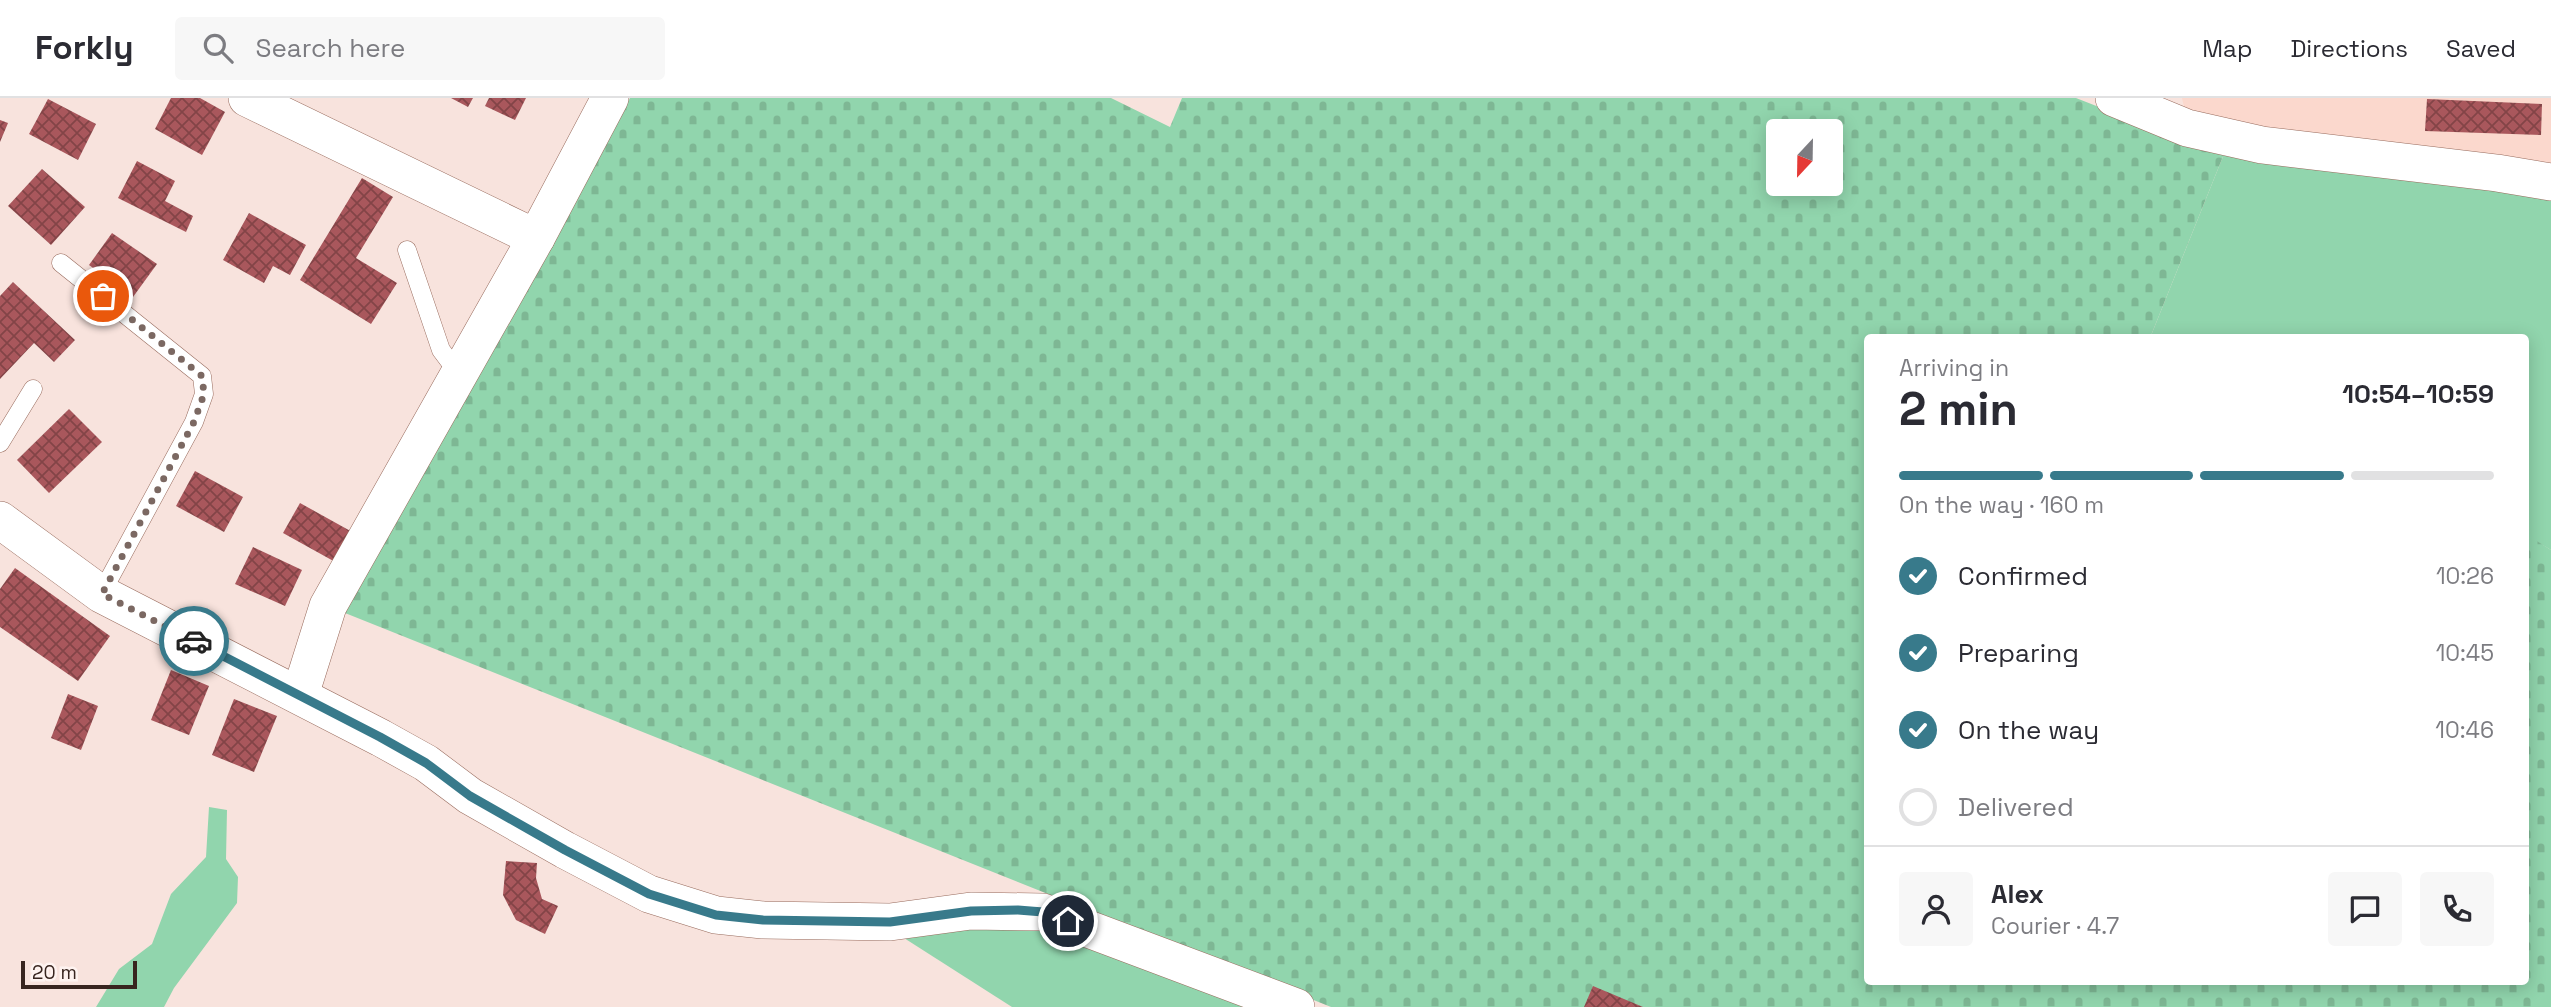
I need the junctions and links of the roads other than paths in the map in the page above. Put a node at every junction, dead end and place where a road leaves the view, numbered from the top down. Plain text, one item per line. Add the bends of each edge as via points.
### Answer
1 (247, 98) edge
2 (610, 98) edge
3 (2115, 98) edge
4 (2551, 182) edge
5 (536, 237) junction
6 (407, 250) dead end
7 (61, 263) dead end
8 (459, 374) junction
9 (33, 388) dead end
10 (0, 443) edge
11 (0, 520) edge
12 (102, 594) junction
13 (300, 695) junction
14 (1296, 1007) edge

1 - 5 street
2 - 5 street
3 - 4 street via 2187,128 2262,145
5 - 8 street
6 - 8 lane via 441,350
7 - 12 lane via 202,376 204,394 194,422
8 - 13 street via 328,607
9 - 10 lane
11 - 12 street
12 - 13 street
13 - 14 street via 426,763 470,796 565,850 663,899 716,915 763,920 890,922 971,911 1043,912

